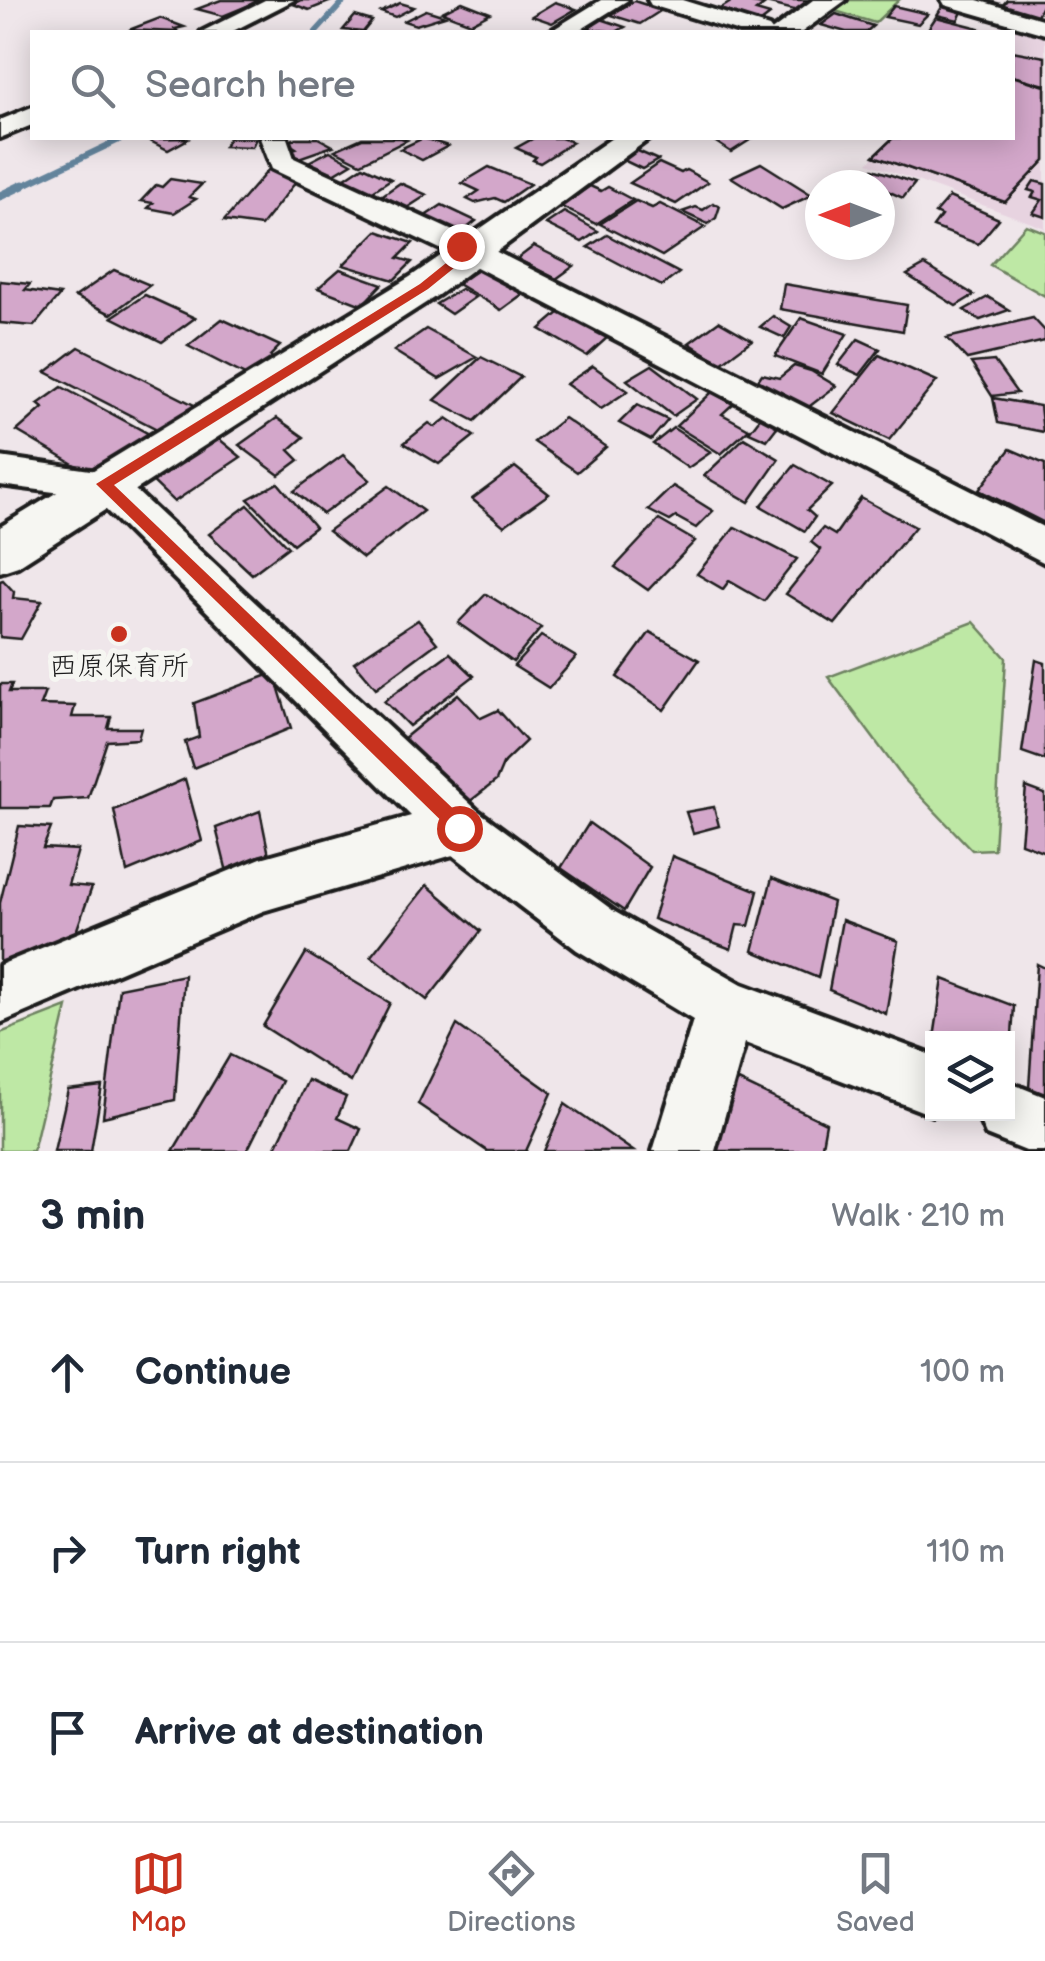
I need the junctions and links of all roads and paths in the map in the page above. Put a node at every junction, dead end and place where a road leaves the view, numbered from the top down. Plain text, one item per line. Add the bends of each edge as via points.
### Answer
1 (284, 0) edge
2 (616, 0) edge
3 (659, 0) edge
4 (832, 0) edge
5 (953, 0) edge
6 (700, 13) junction
7 (1045, 27) edge
8 (217, 30) edge
9 (564, 30) edge
10 (674, 30) edge
11 (755, 30) edge
12 (787, 30) edge
13 (30, 116) edge
14 (0, 130) edge
15 (275, 140) edge
16 (630, 140) edge
17 (470, 251) junction
18 (0, 471) edge
19 (104, 484) junction
20 (1045, 547) edge
21 (0, 552) edge
22 (459, 828) junction
23 (0, 994) edge
24 (726, 1006) junction
25 (925, 1082) edge
26 (1015, 1116) edge
27 (1045, 1128) edge
28 (684, 1151) edge

1 - 8 street
2 - 9 street
3 - 6 street
4 - 12 street
5 - 7 street
6 - 10 street
6 - 11 street
13 - 14 street
15 - 17 street via 282,162
16 - 17 street
17 - 19 street
17 - 20 street
18 - 19 street
19 - 21 street
19 - 22 street
22 - 23 street via 261,885
22 - 24 street via 596,931
24 - 25 street
24 - 28 street
26 - 27 street

